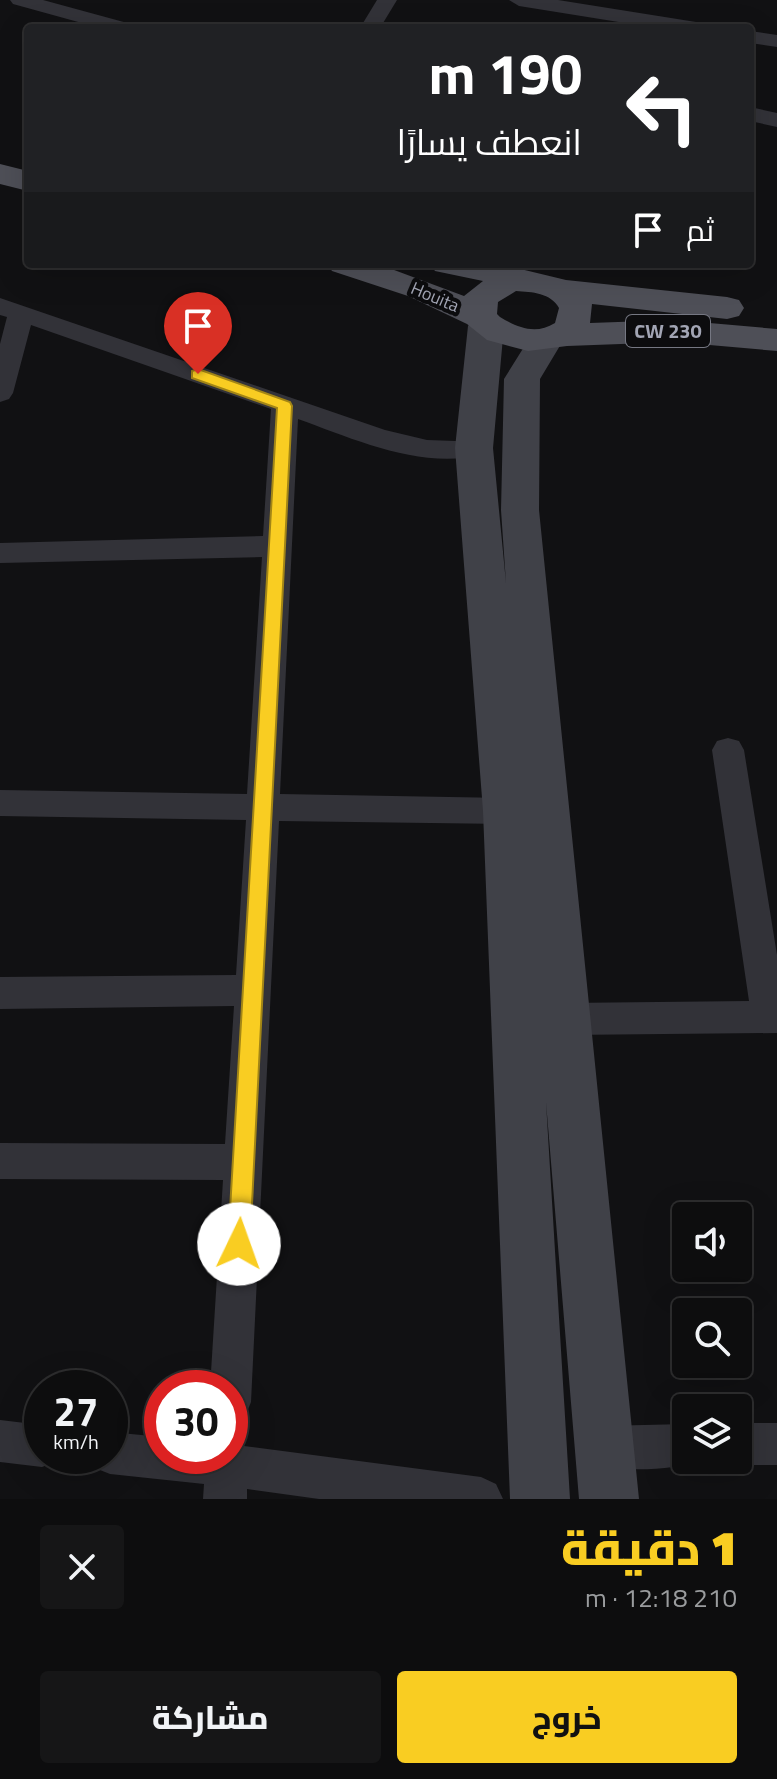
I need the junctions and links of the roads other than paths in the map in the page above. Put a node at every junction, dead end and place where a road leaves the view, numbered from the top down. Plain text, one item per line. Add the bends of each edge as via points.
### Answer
1 (20, 0) edge
2 (387, 0) edge
3 (519, 0) edge
4 (109, 24) edge
5 (372, 24) edge
6 (671, 24) edge
7 (754, 38) edge
8 (777, 41) edge
9 (754, 115) edge
10 (777, 120) edge
11 (0, 156) edge
12 (24, 162) edge
13 (0, 174) edge
14 (24, 180) edge
15 (356, 268) edge
16 (466, 268) edge
17 (546, 285) junction
18 (10, 310) edge
19 (777, 315) edge
20 (482, 321) junction
21 (552, 337) junction
22 (777, 340) edge
23 (0, 393) edge
24 (285, 406) junction
25 (474, 448) junction
26 (277, 546) junction
27 (0, 553) edge
28 (728, 750) dead end
29 (0, 803) edge
30 (263, 807) junction
31 (506, 811) junction
32 (253, 990) junction
33 (0, 993) edge
34 (773, 1017) edge
35 (566, 1019) junction
36 (0, 1161) edge
37 (244, 1162) junction
38 (232, 1370) edge
39 (0, 1441) edge
40 (24, 1444) edge
41 (752, 1444) edge
42 (777, 1444) edge
43 (672, 1445) edge
44 (602, 1447) junction
45 (236, 1474) edge
46 (481, 1499) edge
47 (540, 1499) edge
48 (609, 1499) edge

1 - 4 street
2 - 5 street
3 - 6 street
7 - 8 street
9 - 10 street
11 - 12 main road
13 - 14 main road
15 - 20 main road, Houita via 420,289
16 - 17 main road, Houita
17 - 19 main road
17 - 20 main road via 502,284 490,289 478,306
17 - 21 main road via 571,298 576,308 575,318
18 - 23 street
18 - 24 street
20 - 21 main road via 511,339
20 - 25 main road
21 - 22 main road, CW 230 via 675,331
21 - 35 main road via 522,379 520,510
24 - 25 street via 427,449
24 - 26 street
25 - 31 main road
26 - 27 street
26 - 30 street
28 - 34 street
29 - 30 street
30 - 31 street
30 - 32 street
31 - 47 main road
32 - 33 street
32 - 37 street
34 - 35 street
35 - 44 main road
36 - 37 street
37 - 38 street
39 - 40 street
41 - 42 street
43 - 44 street
44 - 48 main road
45 - 46 street

